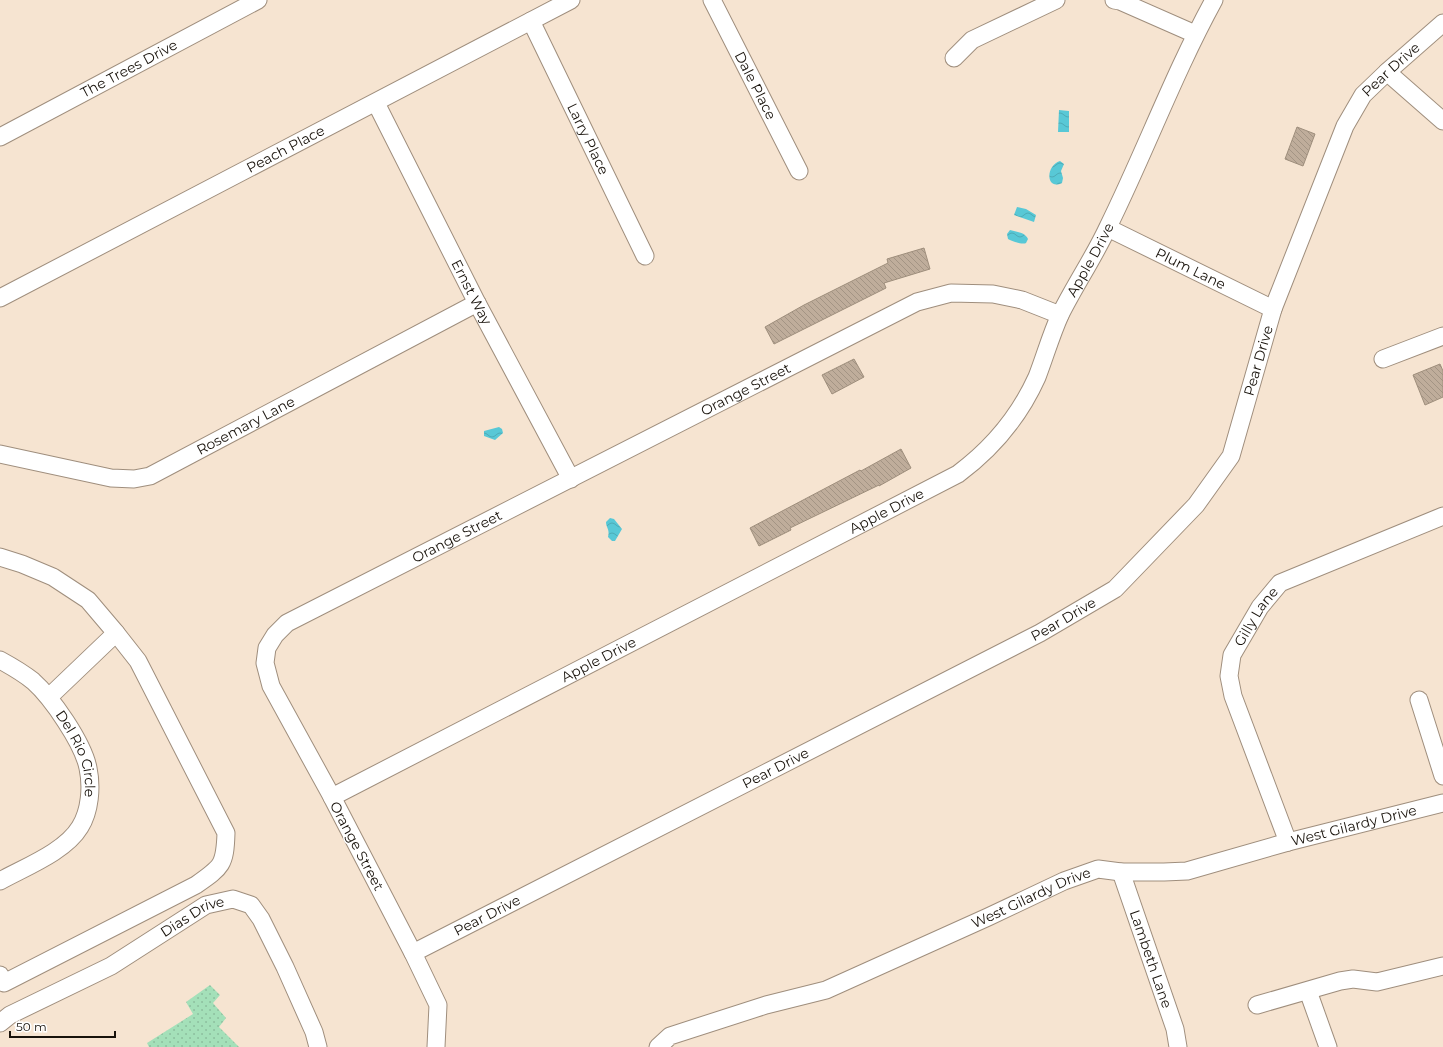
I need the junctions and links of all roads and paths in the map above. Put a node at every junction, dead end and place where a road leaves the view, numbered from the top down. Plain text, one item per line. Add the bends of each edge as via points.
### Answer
1 (258, 0) edge
2 (571, 0) edge
3 (712, 0) edge
4 (1056, 0) edge
5 (1114, 0) edge
6 (1214, 0) edge
7 (531, 21) junction
8 (1443, 22) edge
9 (1195, 34) junction
10 (954, 58) dead end
11 (1387, 72) junction
12 (376, 103) junction
13 (1443, 121) edge
14 (0, 137) edge
15 (799, 171) dead end
16 (1108, 228) junction
17 (645, 256) dead end
18 (0, 298) edge
19 (477, 303) junction
20 (1274, 309) junction
21 (1060, 315) junction
22 (1443, 336) edge
23 (1383, 359) dead end
24 (0, 454) edge
25 (571, 479) junction
26 (1443, 516) edge
27 (0, 557) edge
28 (116, 633) junction
29 (0, 660) edge
30 (49, 697) junction
31 (1419, 700) dead end
32 (1443, 776) edge
33 (332, 797) junction
34 (1443, 803) edge
35 (1288, 842) junction
36 (1122, 872) junction
37 (0, 881) edge
38 (413, 953) junction
39 (1443, 966) edge
40 (0, 975) edge
41 (1308, 991) junction
42 (1257, 1005) dead end
43 (0, 1023) edge
44 (318, 1047) edge
45 (436, 1047) edge
46 (658, 1047) edge
47 (1178, 1047) edge
48 (1328, 1047) edge

1 - 14 street, The Trees Drive
2 - 7 street, Peach Place
3 - 15 street, Dale Place
4 - 10 street via 972,40
5 - 9 street
6 - 9 street, Apple Drive
7 - 12 street, Peach Place
7 - 17 street, Larry Place
8 - 11 street, Pear Drive
9 - 16 street, Apple Drive
11 - 13 street
11 - 20 street, Pear Drive via 1363,95 1345,126
12 - 18 street, Peach Place
12 - 19 street, Ernst Way
16 - 20 street, Plum Lane
16 - 21 street, Apple Drive
19 - 24 street, Rosemary Lane via 150,476 134,479 111,478
19 - 25 street, Ernst Way
20 - 38 street, Pear Drive via 1231,456 1196,505 1115,589 1040,633
21 - 25 street, Orange Street via 1022,300 993,294 951,293 917,302
21 - 33 street, Apple Drive via 1036,378 1018,412 978,459 958,474
22 - 23 street
25 - 33 street, Orange Street via 287,623 275,635 267,648 265,663 270,686
26 - 35 street, Gilly Lane via 1280,583 1260,607 1232,655 1229,676 1233,696
27 - 28 street via 53,577 82,596
28 - 30 street
28 - 40 street via 138,661 226,833 226,855 217,871 196,885 4,983
29 - 30 street, Del Rio Circle via 16,669
30 - 37 street, Del Rio Circle via 76,739 88,768 89,794 86,814 80,828 63,845
31 - 32 street
33 - 38 street, Orange Street
34 - 35 street, West Gilardy Drive
35 - 36 street, West Gilardy Drive via 1187,871
36 - 46 street, West Gilardy Drive via 1098,869 1064,881 826,990 766,1005 670,1036
36 - 47 street, Lambeth Lane via 1175,1029
38 - 45 street, Orange Street via 438,1004
39 - 41 street via 1377,982 1353,979 1340,981
41 - 42 street
41 - 48 street
43 - 44 street, Dias Drive via 10,1015 111,966 206,905 233,899 251,905 261,919 289,974

